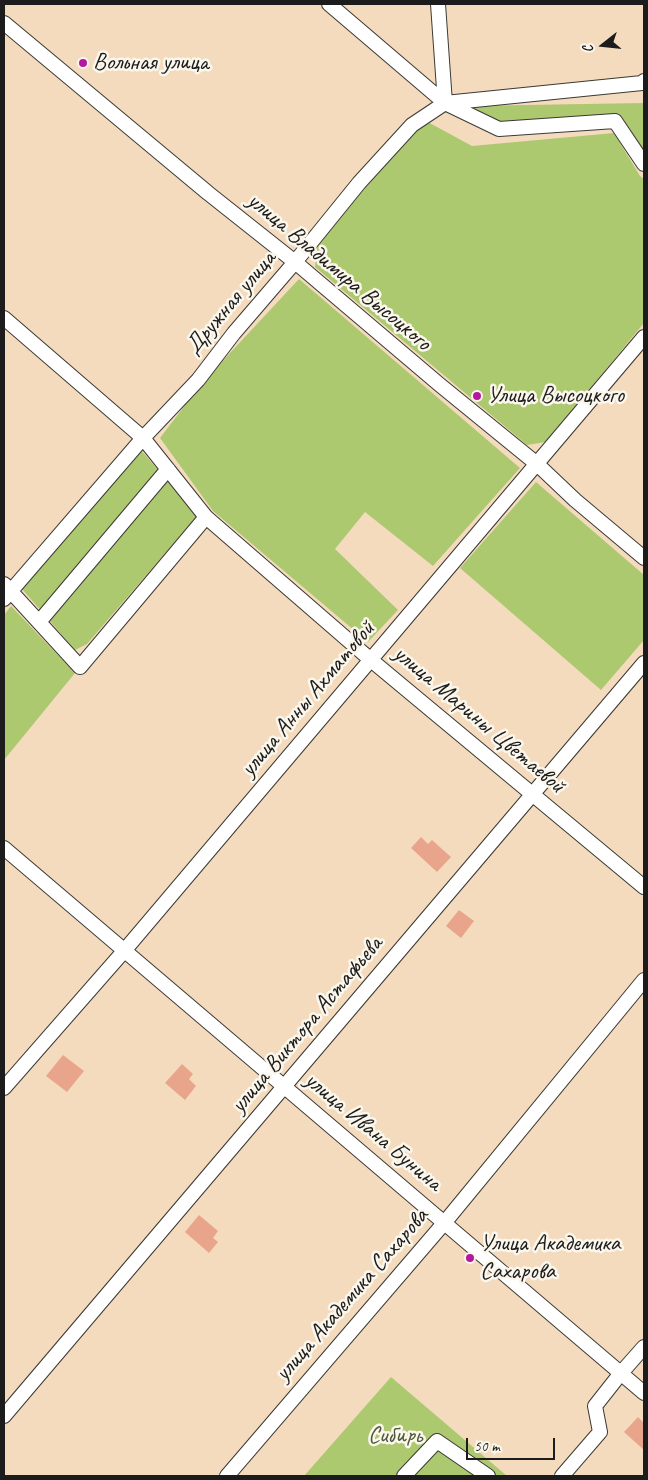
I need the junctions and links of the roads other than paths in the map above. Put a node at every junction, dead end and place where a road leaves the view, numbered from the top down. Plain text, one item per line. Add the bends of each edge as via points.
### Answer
1 (329, 4) edge
2 (438, 4) edge
3 (4, 23) edge
4 (644, 81) edge
5 (445, 103) junction
6 (644, 164) edge
7 (295, 262) junction
8 (4, 318) edge
9 (644, 337) edge
10 (143, 438) junction
11 (537, 464) junction
12 (168, 469) junction
13 (206, 517) junction
14 (644, 558) edge
15 (6, 591) edge
16 (39, 622) junction
17 (371, 660) junction
18 (644, 663) edge
19 (534, 794) junction
20 (4, 848) edge
21 (644, 888) edge
22 (124, 950) junction
23 (644, 980) edge
24 (285, 1087) junction
25 (4, 1088) edge
26 (445, 1222) junction
27 (644, 1347) edge
28 (621, 1373) junction
29 (644, 1393) edge
30 (4, 1416) edge
31 (227, 1476) edge
32 (404, 1476) edge
33 (488, 1476) edge
34 (562, 1476) edge

1 - 5 street
2 - 5 street
3 - 7 street, улица Владимира Высоцкого
4 - 5 street, Дружная улица
5 - 6 street via 499,129 615,121
5 - 7 street, Дружная улица via 412,125 393,144
7 - 10 street, Дружная улица via 198,380
7 - 11 street, улица Владимира Высоцкого
8 - 10 street, улица Марины Цветаевой
9 - 11 street, улица Анны Ахматовой
10 - 12 street, улица Марины Цветаевой
10 - 15 street, Дружная улица
11 - 14 street, улица Владимира Высоцкого
11 - 17 street, улица Анны Ахматовой
12 - 13 street, улица Марины Цветаевой
12 - 16 street
13 - 16 street via 80,667
13 - 17 street, улица Марины Цветаевой
15 - 16 street
17 - 19 street, улица Марины Цветаевой
17 - 22 street, улица Анны Ахматовой
18 - 19 street, улица Виктора Астафьева
19 - 21 street, улица Марины Цветаевой
19 - 24 street, улица Виктора Астафьева
20 - 22 street, улица Ивана Бунина
22 - 24 street, улица Ивана Бунина
22 - 25 street, улица Анны Ахматовой
23 - 26 street, улица Академика Сахарова
24 - 26 street, улица Ивана Бунина
24 - 30 street, улица Виктора Астафьева
26 - 28 street, улица Ивана Бунина
26 - 31 street, улица Академика Сахарова
27 - 28 street
28 - 29 street, улица Ивана Бунина
28 - 34 street via 595,1406 600,1432
32 - 33 street via 437,1441

